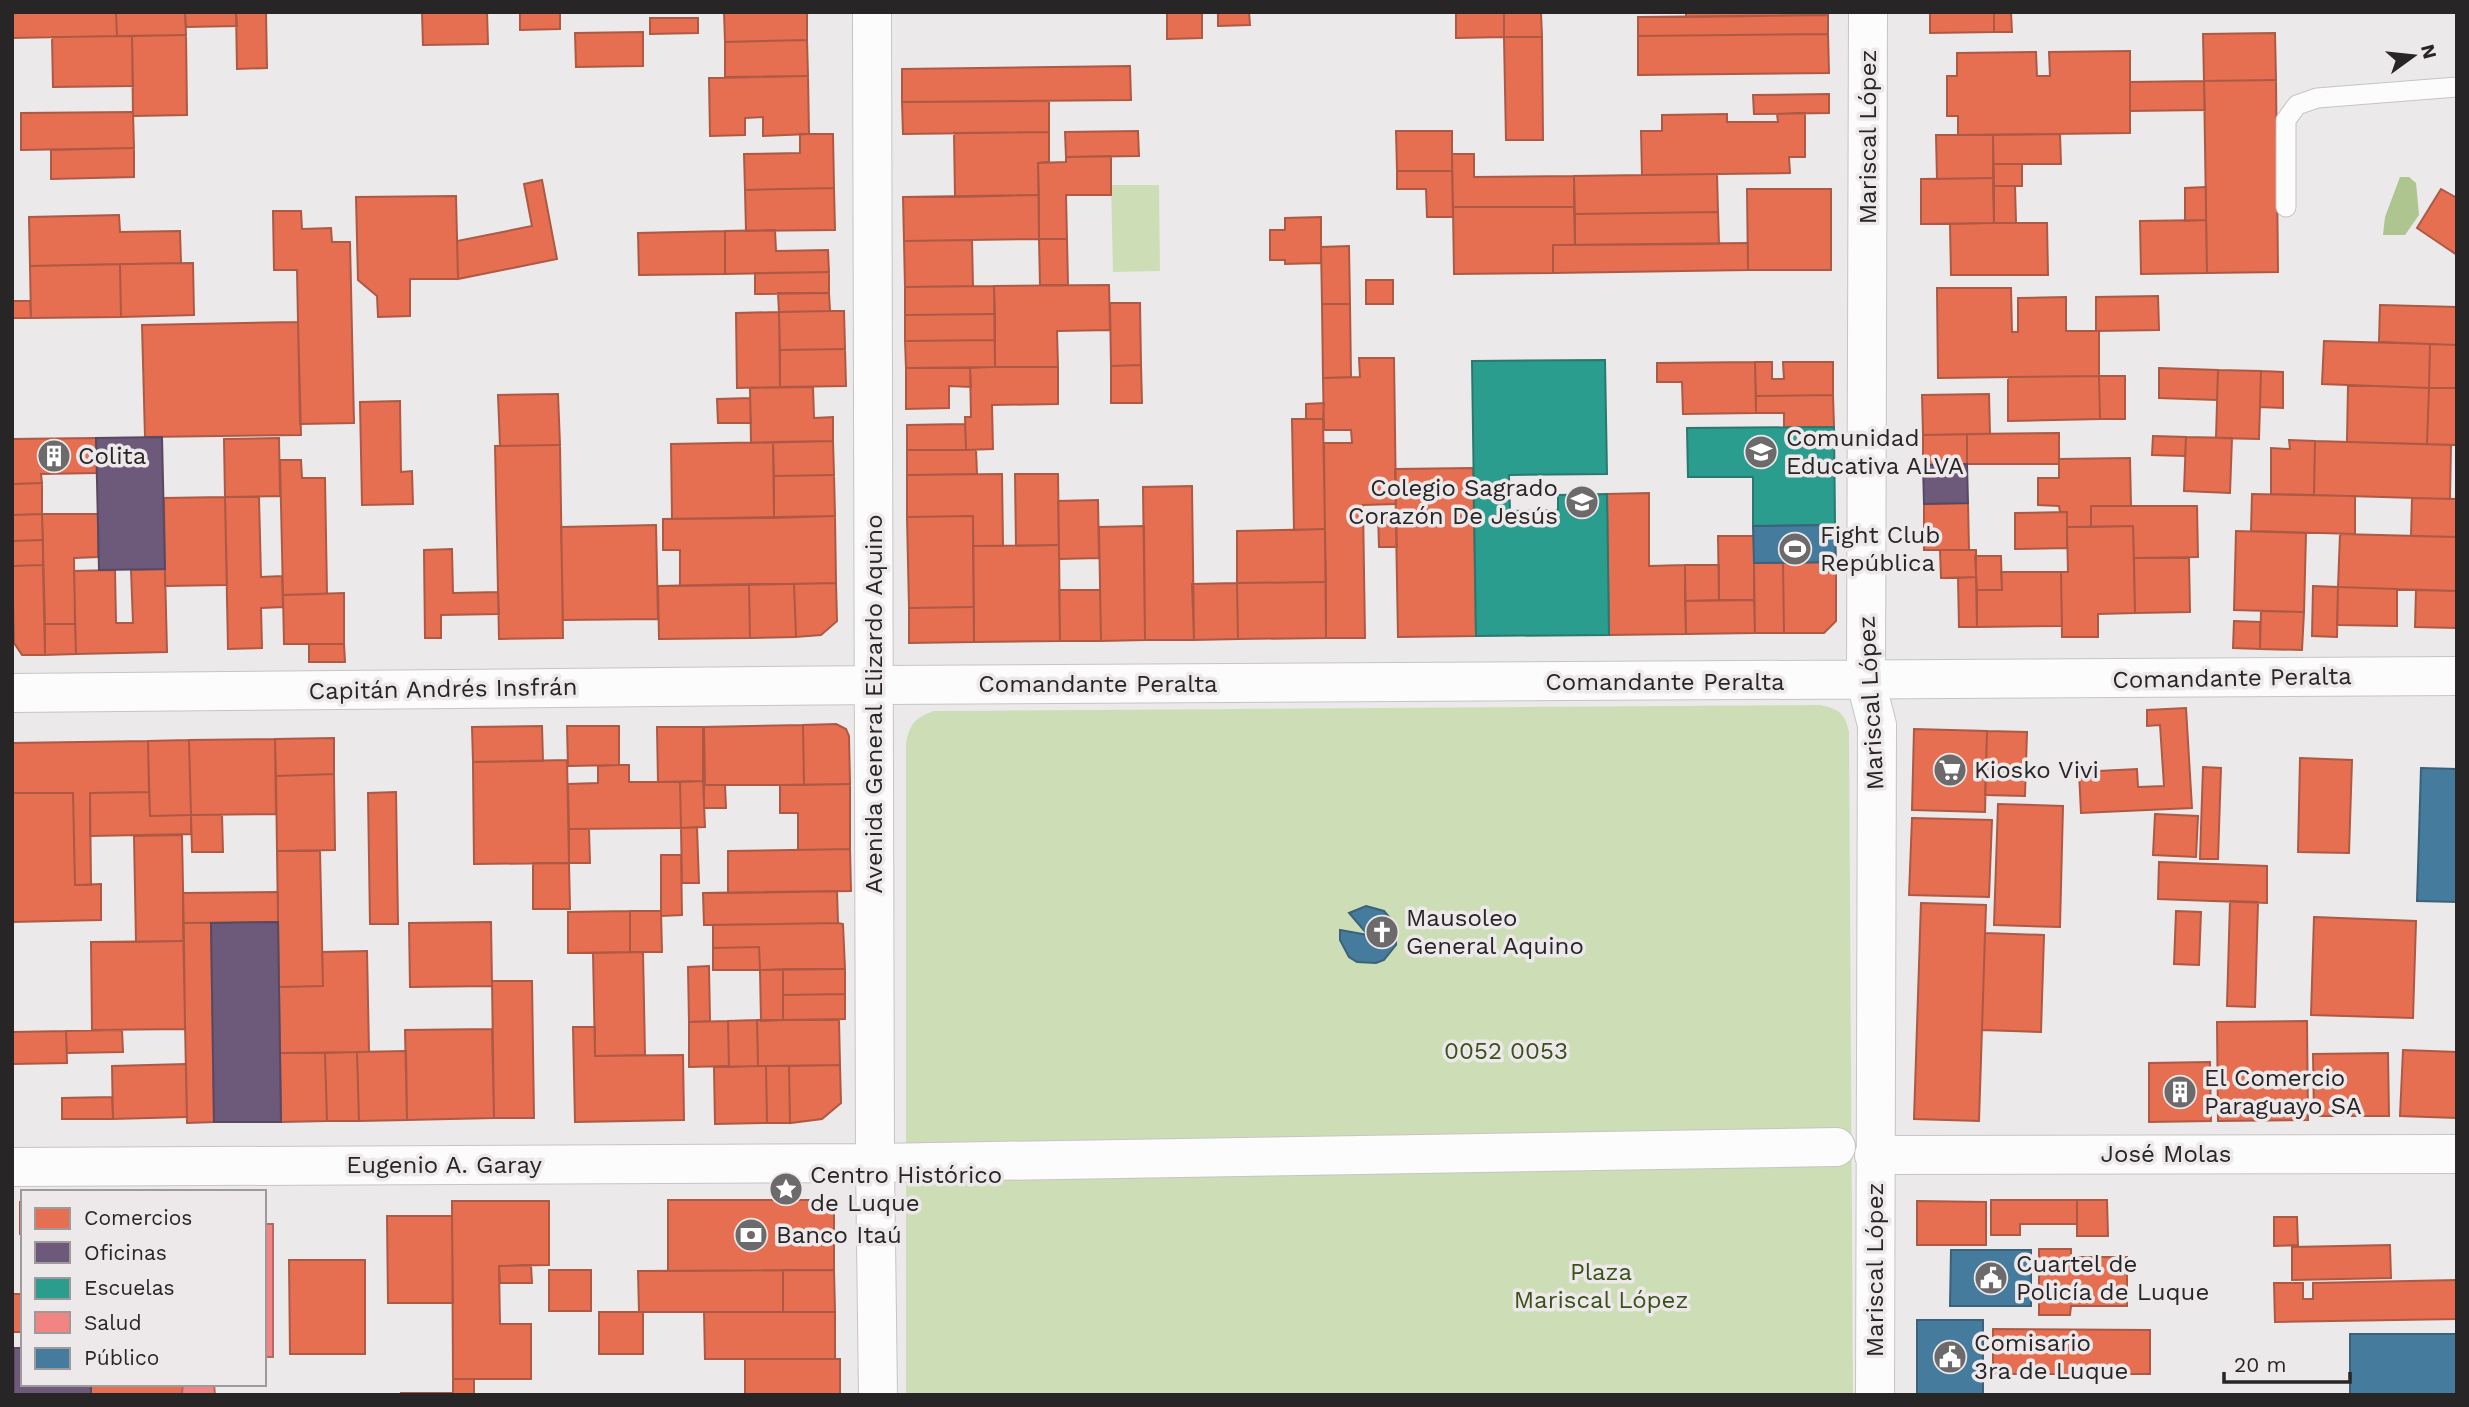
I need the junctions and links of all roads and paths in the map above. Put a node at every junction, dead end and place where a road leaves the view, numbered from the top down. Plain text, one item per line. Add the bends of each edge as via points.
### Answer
1 (872, 12) edge
2 (1868, 12) edge
3 (2457, 87) edge
4 (2286, 207) dead end
5 (2457, 676) edge
6 (1866, 682) junction
7 (874, 685) junction
8 (12, 693) edge
9 (1836, 1147) dead end
10 (2457, 1154) edge
11 (1874, 1155) junction
12 (875, 1163) junction
13 (12, 1167) edge
14 (878, 1395) edge
15 (1875, 1395) edge

1 - 7 main road, Avenida General Elizardo Aquino
2 - 6 main road, Mariscal López
3 - 4 lane via 2317,98 2297,105 2286,120
5 - 6 main road, Comandante Peralta
6 - 7 main road, Comandante Peralta
6 - 11 main road, Mariscal López via 1877,725
7 - 8 main road, Capitán Andrés Insfrán
7 - 12 main road, Avenida General Elizardo Aquino
9 - 12 main road, Eugenio A. Garay
10 - 11 main road, José Molas
11 - 15 main road, Mariscal López
12 - 13 main road, Eugenio A. Garay
12 - 14 main road, Avenida General Elizardo Aquino

